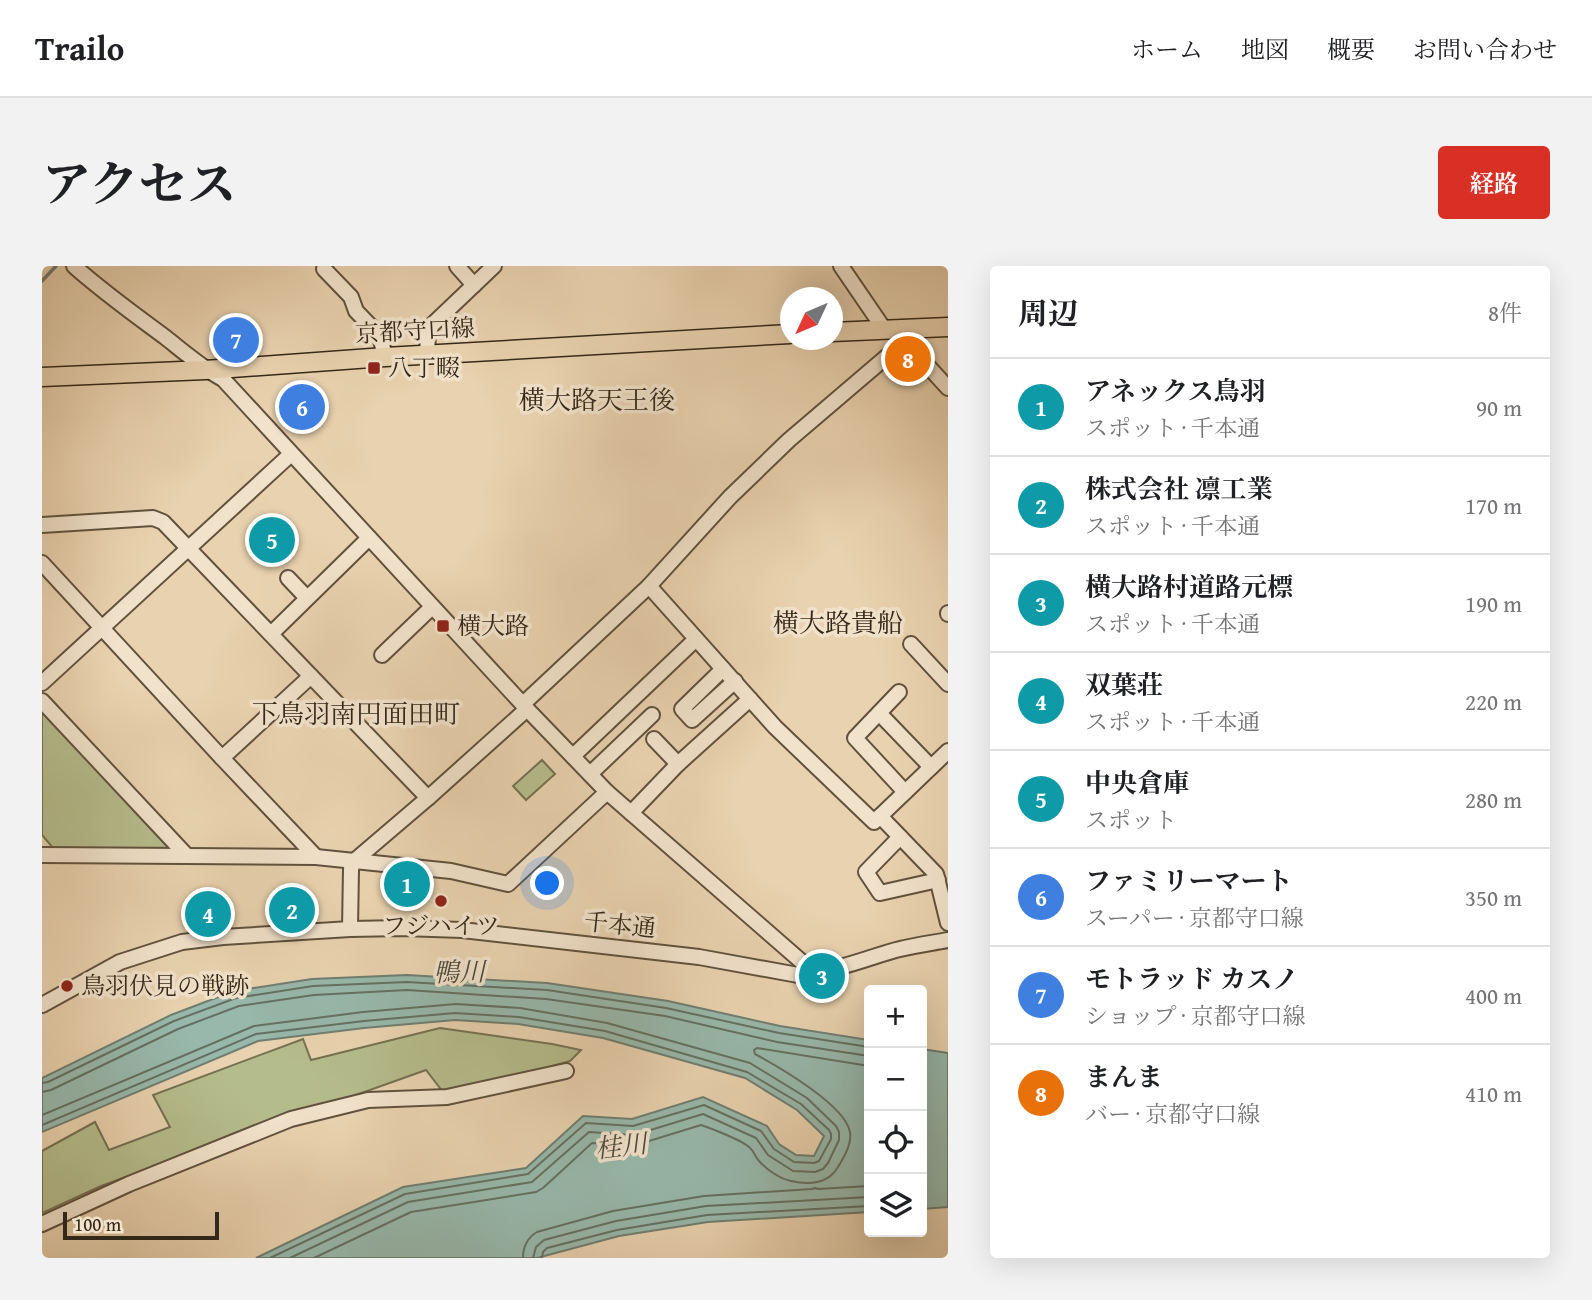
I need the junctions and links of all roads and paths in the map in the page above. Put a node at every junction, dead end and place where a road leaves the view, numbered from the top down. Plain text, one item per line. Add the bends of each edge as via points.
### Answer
1 (74, 266) edge
2 (457, 266) edge
3 (494, 266) edge
4 (841, 266) edge
5 (326, 267) edge
6 (313, 280) dead end
7 (474, 285) junction
8 (948, 327) edge
9 (884, 329) junction
10 (843, 331) edge
11 (780, 335) edge
12 (905, 335) junction
13 (427, 355) junction
14 (385, 357) junction
15 (205, 370) junction
16 (42, 377) edge
17 (948, 388) edge
18 (290, 454) junction
19 (42, 525) edge
20 (369, 538) junction
21 (188, 548) junction
22 (42, 564) edge
23 (288, 578) dead end
24 (649, 586) junction
25 (307, 598) junction
26 (432, 607) junction
27 (102, 628) junction
28 (271, 634) junction
29 (696, 639) junction
30 (911, 644) dead end
31 (382, 655) dead end
32 (723, 669) junction
33 (311, 676) junction
34 (735, 681) junction
35 (42, 683) edge
36 (948, 684) edge
37 (899, 692) dead end
38 (750, 699) junction
39 (42, 701) edge
40 (525, 707) junction
41 (879, 713) junction
42 (652, 715) dead end
43 (654, 739) dead end
44 (948, 751) edge
45 (573, 756) junction
46 (222, 758) junction
47 (678, 764) junction
48 (931, 767) junction
49 (590, 774) junction
50 (607, 792) junction
51 (905, 792) junction
52 (428, 799) junction
53 (631, 813) junction
54 (880, 816) junction
55 (900, 837) junction
56 (44, 850) edge
57 (187, 856) junction
58 (317, 858) junction
59 (353, 862) junction
60 (937, 880) junction
61 (948, 923) edge
62 (350, 929) junction
63 (948, 940) edge
64 (810, 969) junction
65 (42, 1005) edge
66 (566, 1072) dead end
67 (42, 1224) edge

1 - 15 street
2 - 7 street
3 - 7 street
4 - 9 street
5 - 6 street
5 - 14 street via 380,336
7 - 13 street via 432,325
8 - 12 main road
9 - 10 main road
9 - 12 main road
11 - 13 main road, 京都守口線
12 - 17 street
12 - 24 street via 730,497
13 - 14 main road, 京都守口線
14 - 15 main road, 京都守口線
15 - 16 main road, 京都守口線
15 - 18 street via 223,379
18 - 20 street
18 - 21 street
19 - 21 street via 153,518
20 - 25 street
20 - 26 street
21 - 27 street
21 - 28 street
22 - 27 street
23 - 25 street
24 - 29 street
24 - 40 street
25 - 28 street
26 - 31 street
26 - 40 street
27 - 35 street
27 - 46 street
28 - 33 street
29 - 32 street
29 - 45 street
30 - 36 street
32 - 34 street
32 - 34 street via 682,709 692,720
33 - 46 street
33 - 52 street
34 - 38 street
37 - 41 street
38 - 47 street
38 - 54 street via 874,822
39 - 57 street
40 - 45 street
40 - 52 street
41 - 48 street
41 - 51 street via 855,738
42 - 49 street
43 - 47 street
44 - 48 street
45 - 49 street
46 - 58 street
47 - 53 street
48 - 51 street
49 - 50 street
50 - 53 street
50 - 59 street via 508,884 451,871
51 - 54 street
52 - 59 street
53 - 64 street
54 - 55 street
55 - 60 street
55 - 60 street via 866,872 880,893
56 - 57 street
57 - 58 street
58 - 59 street
59 - 62 street
60 - 61 street
62 - 64 street, 千本通 via 462,930 699,957 798,975
62 - 65 street, 千本通 via 182,942 120,962
63 - 64 street, 千本通 via 832,969
66 - 67 street via 447,1097 369,1100 291,1119

